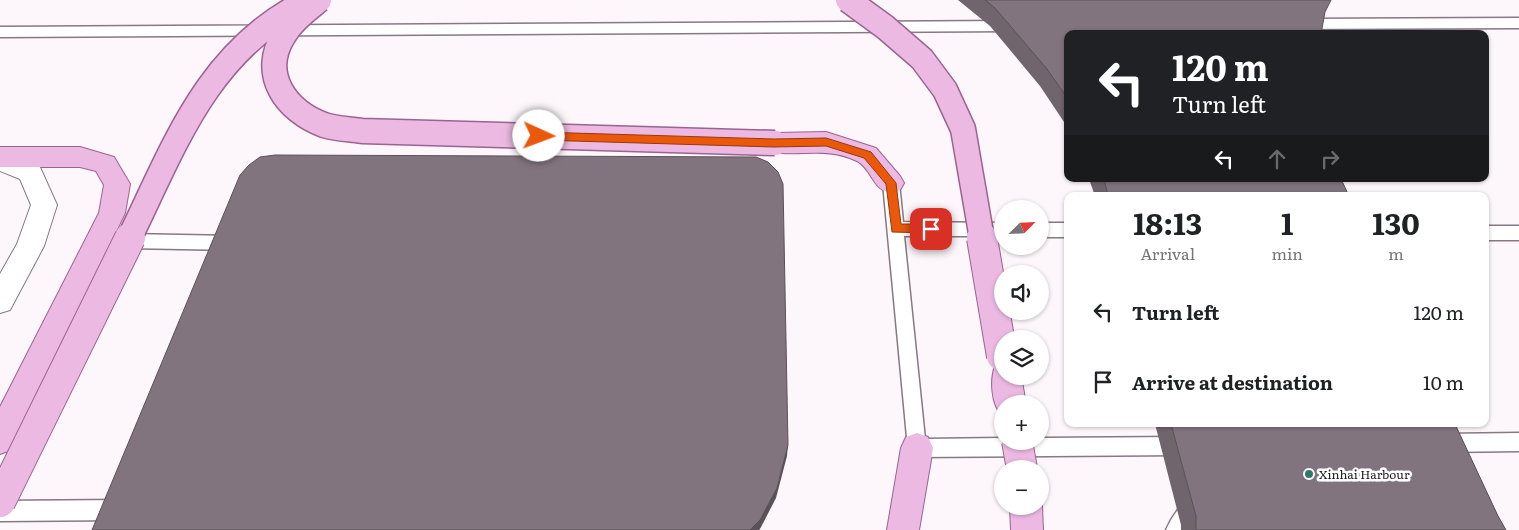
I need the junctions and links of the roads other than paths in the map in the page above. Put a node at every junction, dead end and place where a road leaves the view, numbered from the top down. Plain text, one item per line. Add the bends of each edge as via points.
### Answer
1 (310, 0) edge
2 (319, 0) edge
3 (848, 0) edge
4 (1519, 23) edge
5 (1289, 24) edge
6 (1029, 26) edge
7 (0, 32) edge
8 (0, 159) edge
9 (891, 183) joint
10 (896, 229) junction
11 (994, 229) edge
12 (1049, 230) edge
13 (1064, 230) edge
14 (1489, 233) edge
15 (1519, 233) edge
16 (128, 241) junction
17 (233, 242) edge
18 (0, 301) edge
19 (998, 330) edge
20 (0, 439) edge
21 (1519, 442) edge
22 (1430, 443) edge
23 (1204, 445) edge
24 (917, 448) junction
25 (1206, 491) edge
26 (0, 502) edge
27 (127, 510) edge
28 (0, 511) edge
29 (1026, 515) edge
30 (903, 530) edge
31 (1027, 530) edge
32 (1176, 530) edge

1 - 16 main road, bridge via 263,27 235,50 190,115
2 - 9 main road, bridge via 296,19 280,42 274,67 279,92 297,112 325,126 362,131 826,142 867,155
3 - 19 main road, bridge via 922,59 945,90 963,129
4 - 5 lane
6 - 7 lane
8 - 18 street via 30,172 44,205 30,246
8 - 20 main road via 80,157 105,164 118,184 112,213
9 - 10 lane
10 - 11 lane
10 - 24 lane
12 - 13 lane
14 - 15 lane
16 - 17 lane
16 - 26 main road, bridge
21 - 22 lane
23 - 24 lane
24 - 30 main road
25 - 32 lane
27 - 28 lane
29 - 31 main road

